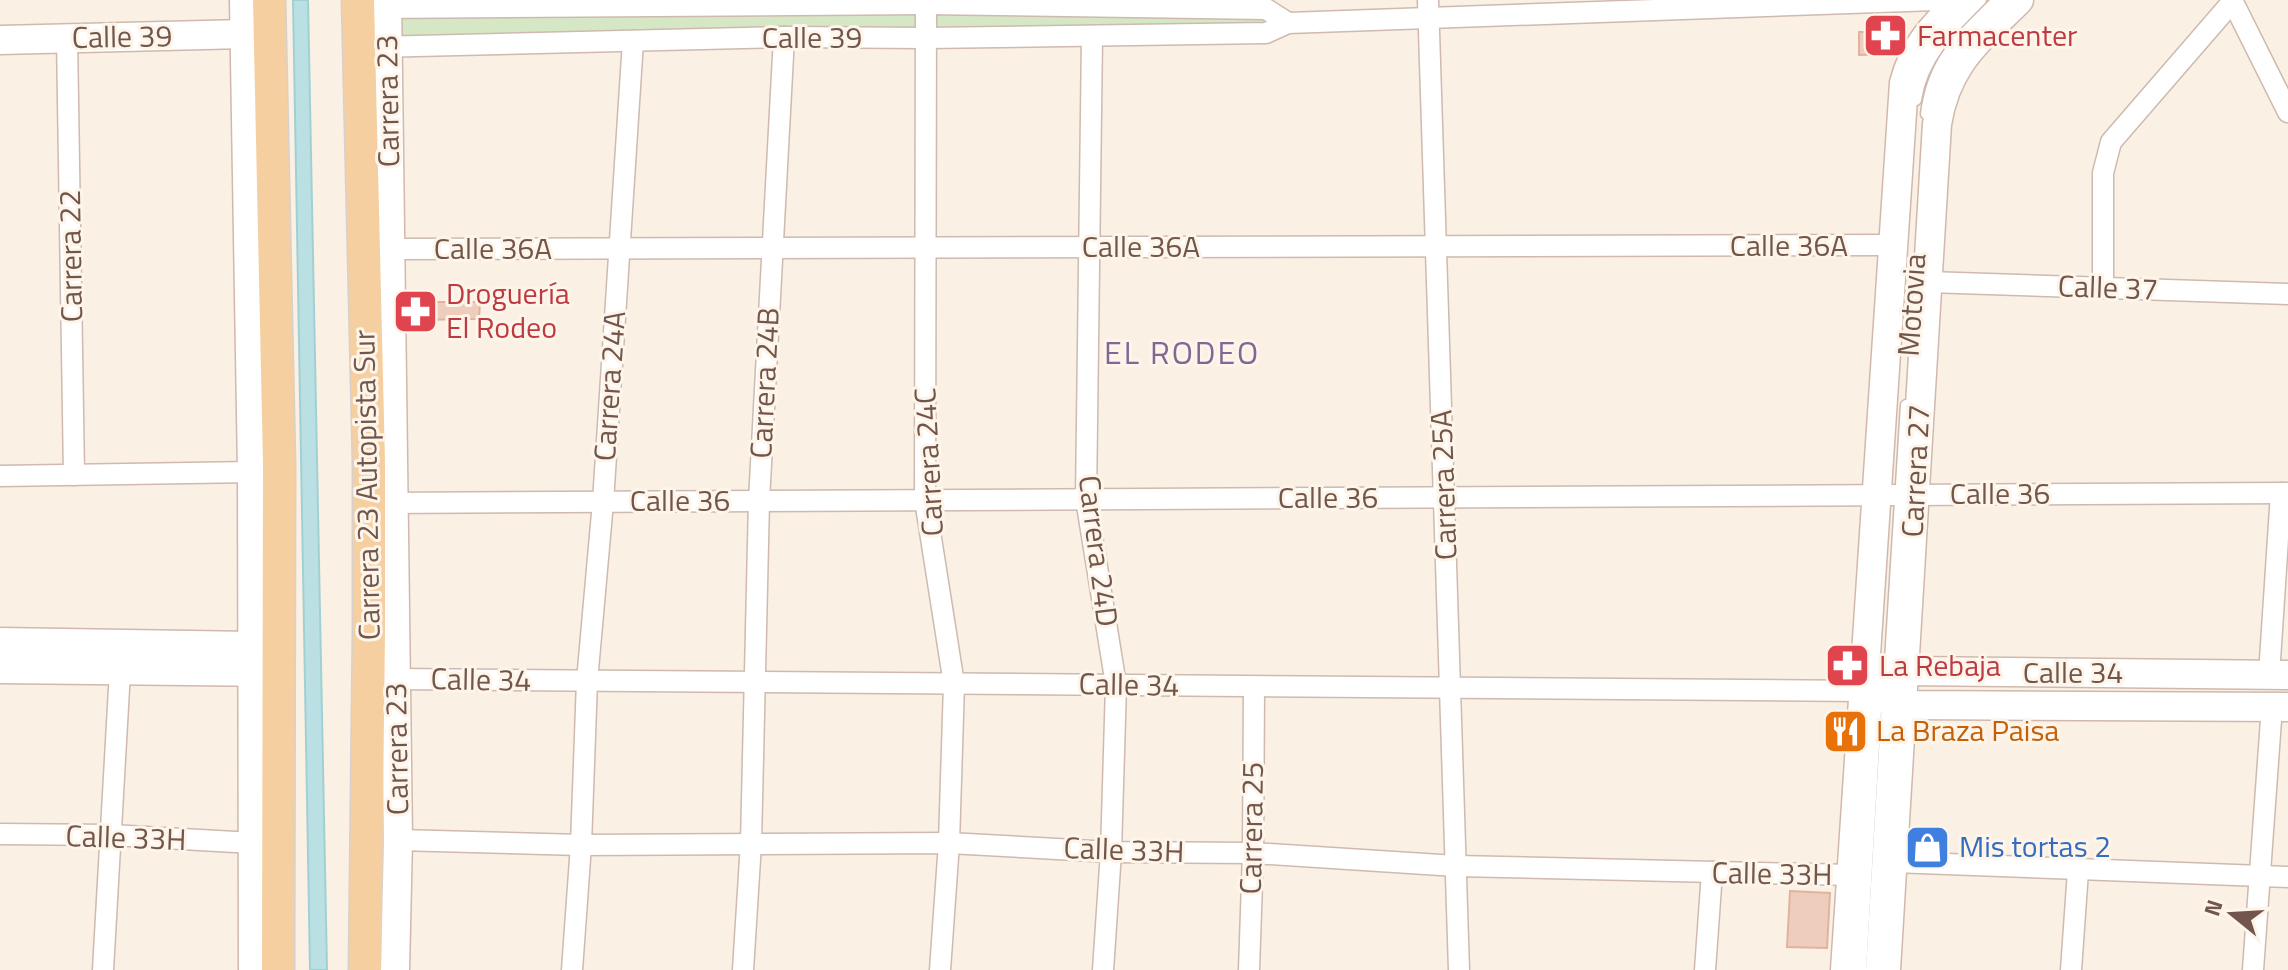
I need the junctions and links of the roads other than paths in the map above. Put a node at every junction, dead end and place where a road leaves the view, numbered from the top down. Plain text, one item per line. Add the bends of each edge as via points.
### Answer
1 (244, 0) edge
2 (269, 0) edge
3 (1936, 0) edge
4 (1960, 0) edge
5 (1981, 0) edge
6 (1997, 0) edge
7 (2019, 0) edge
8 (2233, 1) edge
9 (631, 2) edge
10 (771, 2) edge
11 (926, 2) edge
12 (540, 3) edge
13 (1089, 3) edge
14 (373, 4) edge
15 (1266, 5) edge
16 (1676, 5) edge
17 (1428, 9) edge
18 (1288, 23) junction
19 (1266, 33) junction
20 (245, 34) junction
21 (1092, 36) junction
22 (784, 37) junction
23 (67, 38) junction
24 (926, 38) junction
25 (0, 40) edge
26 (633, 41) junction
27 (373, 47) junction
28 (2288, 112) edge
29 (1924, 127) dead end
30 (1907, 211) dead end
31 (1892, 245) junction
32 (1091, 247) junction
33 (1436, 247) junction
34 (619, 248) junction
35 (773, 248) junction
36 (925, 248) junction
37 (390, 249) junction
38 (1928, 282) junction
39 (2103, 288) junction
40 (2288, 294) edge
41 (1901, 400) dead end
42 (252, 472) junction
43 (74, 475) junction
44 (0, 476) edge
45 (2285, 493) edge
46 (1896, 495) junction
47 (1444, 497) junction
48 (1086, 499) junction
49 (925, 500) junction
50 (759, 501) junction
51 (603, 502) junction
52 (382, 503) junction
53 (0, 642) edge
54 (262, 664) junction
55 (0, 669) edge
56 (120, 671) junction
57 (2279, 675) edge
58 (396, 679) junction
59 (587, 681) junction
60 (754, 682) junction
61 (954, 684) junction
62 (1116, 685) junction
63 (1254, 687) junction
64 (1450, 689) junction
65 (1886, 689) junction
66 (2280, 707) edge
67 (0, 834) edge
68 (111, 835) junction
69 (398, 840) junction
70 (253, 843) junction
71 (751, 843) junction
72 (949, 843) junction
73 (581, 845) junction
74 (1111, 852) junction
75 (1253, 853) junction
76 (1893, 862) junction
77 (1456, 866) junction
78 (2078, 871) junction
79 (1712, 872) junction
80 (1851, 875) junction
81 (2260, 877) junction
82 (2288, 877) edge
83 (103, 970) edge
84 (253, 970) edge
85 (278, 970) edge
86 (365, 970) edge
87 (395, 970) edge
88 (572, 970) edge
89 (743, 970) edge
90 (940, 970) edge
91 (1103, 970) edge
92 (1249, 970) edge
93 (1459, 970) edge
94 (1705, 970) edge
95 (1845, 970) edge
96 (1861, 970) edge
97 (1871, 970) edge
98 (1886, 970) edge
99 (2071, 970) edge
100 (2253, 970) edge

1 - 20 street
2 - 54 main road via 279,464
3 - 16 street, Calle 39
4 - 31 street, Carrera 27 via 1928,32 1907,71
5 - 30 lane, Motovia via 1945,36 1917,91
6 - 29 lane via 1943,59 1929,92
7 - 38 street, Carrera 27 via 1964,55 1945,89 1937,124
8 - 28 street
8 - 39 street via 2111,142 2103,173
9 - 10 street, Calle 39
9 - 12 street, Calle 39
10 - 11 street, Calle 39
11 - 13 street, Calle 39
11 - 24 street, Carrera 24C
12 - 14 street, Calle 39
13 - 15 street, Calle 39
14 - 27 main road, Carrera 23 Autopista Sur
15 - 18 street
15 - 19 street
16 - 17 street, Calle 39
17 - 18 street, Calle 39
17 - 33 street, Carrera 25A
18 - 19 street, Calle 39
19 - 21 street, Calle 39
20 - 23 street, Calle 39
20 - 42 street
21 - 24 street, Calle 39
21 - 32 street, Carrera 24D
22 - 24 street, Calle 39
22 - 26 street, Calle 39
22 - 35 street, Carrera 24B
23 - 25 street, Calle 39
23 - 43 street, Carrera 22
24 - 36 street, Carrera 24C
26 - 27 street, Calle 39
26 - 34 street, Carrera 24A
27 - 37 street, Carrera 23
27 - 52 main road, Carrera 23 Autopista Sur
31 - 33 street, Calle 36A
31 - 46 street, Carrera 27
32 - 33 street, Calle 36A
32 - 36 street, Calle 36A
32 - 48 street, Carrera 24D
33 - 47 street, Carrera 25A
34 - 35 street, Calle 36A
34 - 37 street, Calle 36A
34 - 51 street, Carrera 24A
35 - 36 street, Calle 36A
35 - 50 street, Carrera 24B
36 - 49 street, Carrera 24C
37 - 52 street, Carrera 23
38 - 39 street, Calle 37
38 - 46 street, Carrera 27
39 - 40 street, Calle 37
41 - 46 lane, Motovia
42 - 43 street
42 - 54 street
43 - 44 street
45 - 46 street, Calle 36
45 - 57 street
46 - 47 street, Calle 36
46 - 65 street, Carrera 27
46 - 65 street, Carrera 27
47 - 48 street, Calle 36
47 - 64 street, Carrera 25A
48 - 49 street, Calle 36
48 - 62 street, Carrera 24D
49 - 50 street, Calle 36
49 - 61 street, Carrera 24C
50 - 51 street, Calle 36
50 - 60 street, Carrera 24B
51 - 52 street, Calle 36
51 - 59 street, Carrera 24A
52 - 58 street, Carrera 23
52 - 86 main road, Carrera 23 Autopista Sur
53 - 54 street
54 - 56 street
54 - 70 street
54 - 85 main road
55 - 56 street
56 - 68 street
57 - 65 street, Calle 34
58 - 59 street, Calle 34
58 - 69 street, Carrera 23
59 - 60 street, Calle 34
59 - 73 street, Carrera 24A
60 - 61 street, Calle 34
60 - 71 street, Carrera 24B
61 - 62 street, Calle 34
61 - 72 street, Carrera 24C
62 - 63 street, Calle 34
62 - 74 street, Carrera 24D
63 - 64 street, Calle 34
63 - 75 street, Carrera 25
64 - 65 street, Calle 34
64 - 77 street, Carrera 25A
65 - 66 street, Calle 34
65 - 76 street, Carrera 27
65 - 80 street, Carrera 27
65 - 96 lane
65 - 97 lane
66 - 81 street
67 - 68 street, Calle 33H
68 - 70 street, Calle 33H
68 - 83 street
69 - 73 street, Calle 33H
69 - 87 street, Carrera 23
70 - 84 street
71 - 72 street, Calle 33H
71 - 73 street, Calle 33H
71 - 89 street, Carrera 24B
72 - 74 street, Calle 33H
72 - 90 street, Carrera 24C
73 - 88 street, Carrera 24A
74 - 75 street, Calle 33H
74 - 91 street, Carrera 24D
75 - 77 street, Calle 33H
75 - 92 street, Carrera 25
76 - 78 street
76 - 98 street, Carrera 27
77 - 79 street, Calle 33H
77 - 93 street, Carrera 25A
78 - 81 street
78 - 99 street
79 - 80 street, Calle 33H
79 - 94 street
80 - 95 street, Carrera 27
81 - 82 street
81 - 100 street

